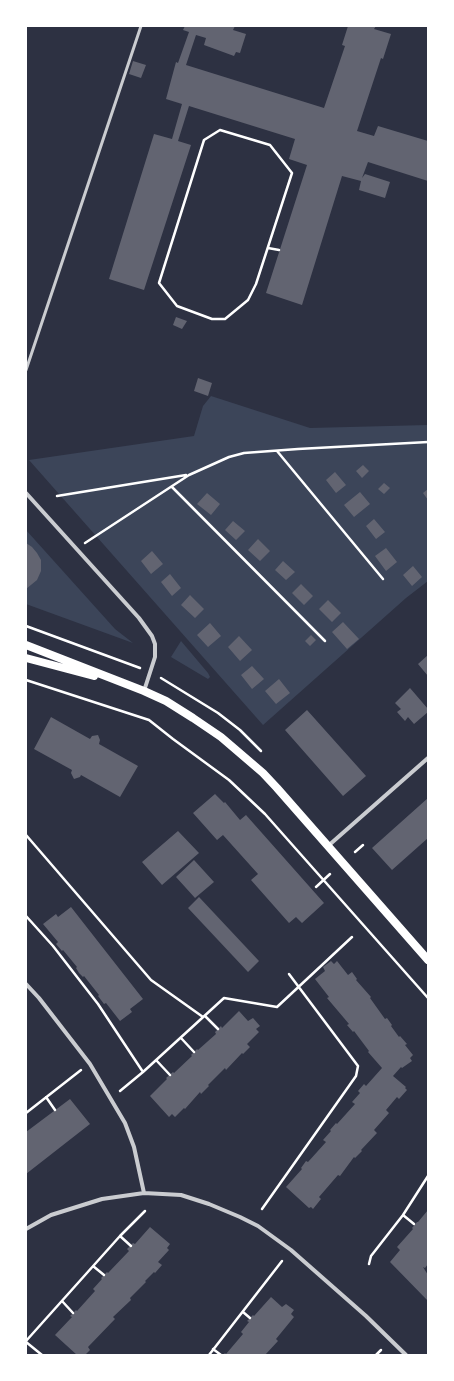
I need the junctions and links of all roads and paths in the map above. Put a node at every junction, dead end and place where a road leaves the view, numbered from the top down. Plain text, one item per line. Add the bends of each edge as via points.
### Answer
1 (141, 26) edge
2 (268, 248) junction
3 (279, 250) dead end
4 (26, 370) edge
5 (428, 442) edge
6 (277, 451) junction
7 (188, 475) junction
8 (172, 487) junction
9 (26, 493) edge
10 (57, 496) dead end
11 (93, 538) dead end
12 (383, 579) dead end
13 (26, 626) edge
14 (325, 641) dead end
15 (26, 645) edge
16 (26, 658) edge
17 (150, 673) junction
18 (26, 680) edge
19 (133, 687) junction
20 (144, 691) junction
21 (428, 758) edge
22 (26, 834) edge
23 (363, 845) dead end
24 (328, 847) junction
25 (355, 852) dead end
26 (330, 874) dead end
27 (324, 880) junction
28 (316, 887) dead end
29 (26, 916) edge
30 (352, 937) dead end
31 (428, 960) edge
32 (289, 974) dead end
33 (26, 984) edge
34 (298, 987) junction
35 (428, 998) edge
36 (204, 1016) junction
37 (218, 1030) dead end
38 (181, 1038) junction
39 (194, 1052) dead end
40 (156, 1060) junction
41 (90, 1064) junction
42 (143, 1072) junction
43 (170, 1075) dead end
44 (46, 1097) junction
45 (110, 1099) junction
46 (55, 1110) dead end
47 (26, 1113) edge
48 (428, 1176) edge
49 (144, 1193) junction
50 (262, 1209) dead end
51 (145, 1211) dead end
52 (403, 1215) junction
53 (414, 1224) dead end
54 (26, 1229) edge
55 (120, 1236) junction
56 (130, 1246) dead end
57 (282, 1261) dead end
58 (369, 1264) dead end
59 (93, 1266) junction
60 (104, 1275) dead end
61 (62, 1301) junction
62 (243, 1312) junction
63 (73, 1313) dead end
64 (250, 1318) dead end
65 (26, 1341) edge
66 (213, 1349) junction
67 (381, 1350) dead end
68 (42, 1355) edge
69 (209, 1355) edge
70 (221, 1355) edge
71 (376, 1355) edge
72 (406, 1355) edge

1 - 4 lane
2 - 2 path via 292,173 270,145 220,130 204,140 159,283 177,306 212,319 225,319 248,300
2 - 3 path
5 - 6 path
6 - 7 path via 244,453 229,457
6 - 12 path
7 - 8 path
7 - 10 path
8 - 11 path
8 - 14 path
9 - 17 street via 139,618 152,636 155,657
13 - 17 path
15 - 19 main road
16 - 19 main road
17 - 20 street
18 - 27 path via 149,720 230,780 265,814
19 - 20 main road
20 - 24 main road via 166,701 221,737 263,773
21 - 24 street
22 - 36 path via 151,980
23 - 25 path
24 - 31 main road
26 - 27 path
27 - 28 path
27 - 35 path
29 - 42 path via 98,1004
30 - 34 path
32 - 34 path
33 - 41 street
34 - 36 path via 277,1007 224,998
34 - 50 path via 358,1066 356,1076
36 - 37 path
36 - 38 path
38 - 39 path
38 - 40 path
40 - 42 path
40 - 43 path
41 - 44 path
41 - 45 street
42 - 45 path
44 - 46 path
44 - 47 path
45 - 49 street via 125,1123 134,1147
48 - 52 path
49 - 54 street via 102,1199 51,1214
49 - 72 street via 181,1196 202,1202 258,1226 338,1290
51 - 55 path
52 - 53 path
52 - 58 path via 371,1256
55 - 56 path
55 - 59 path
57 - 62 path
59 - 60 path
59 - 61 path
61 - 63 path
61 - 65 path
62 - 64 path
62 - 66 path
65 - 68 path
66 - 69 path
66 - 70 path
67 - 71 path

